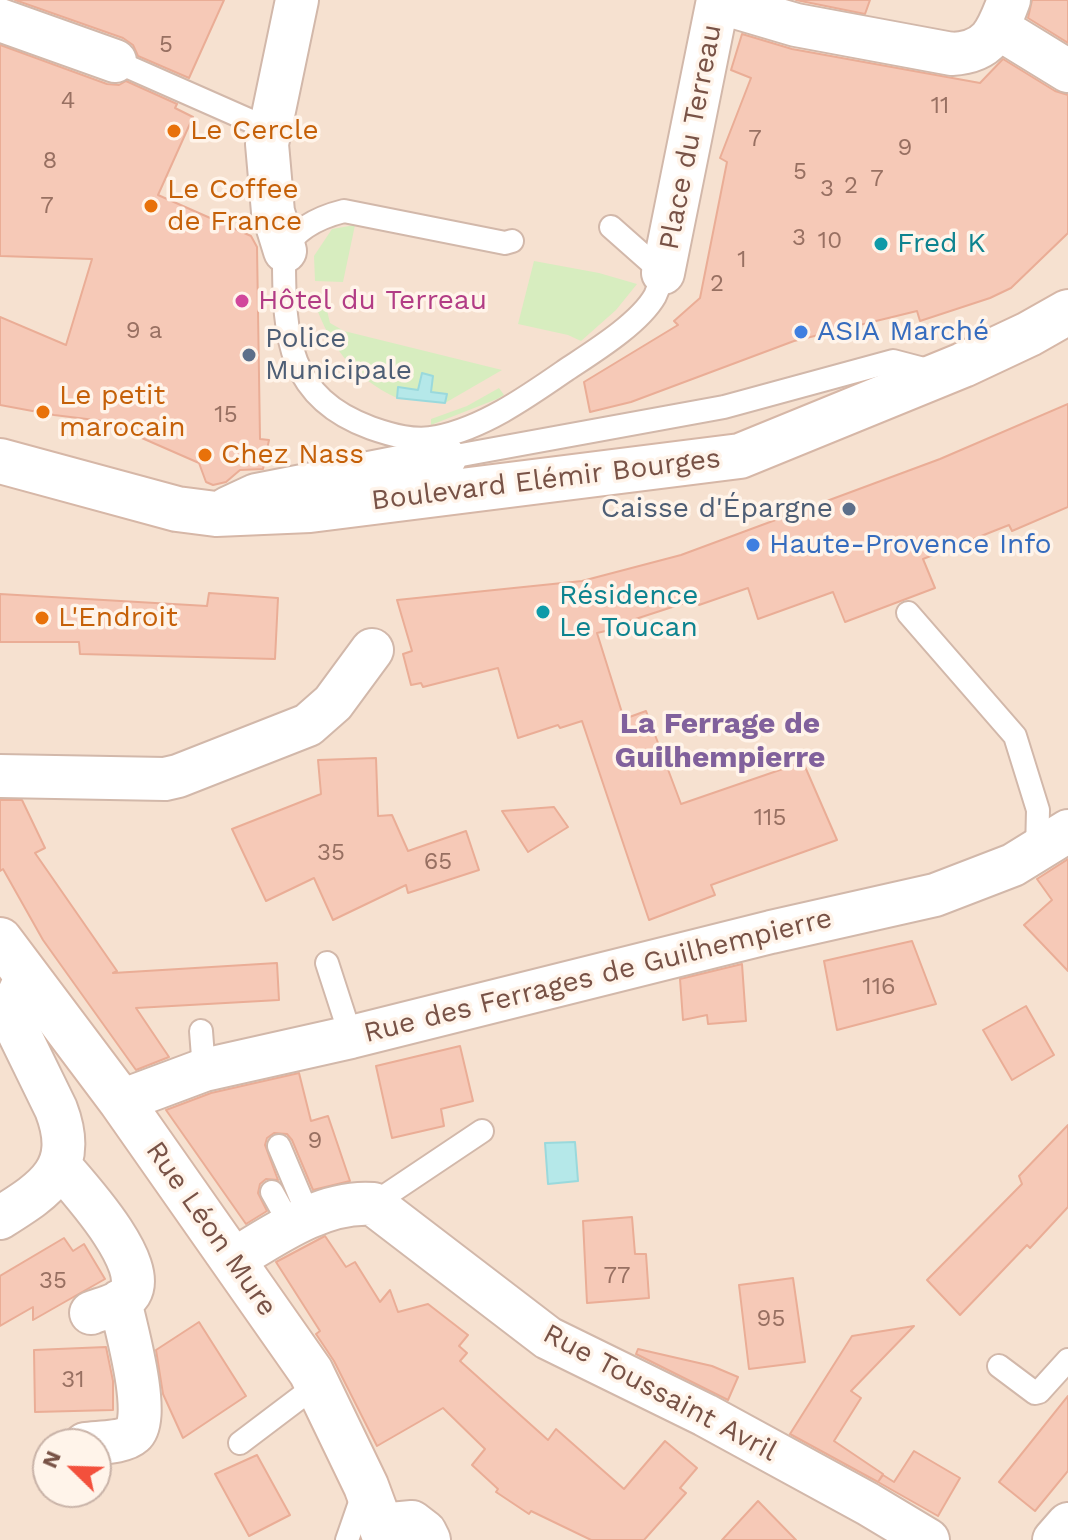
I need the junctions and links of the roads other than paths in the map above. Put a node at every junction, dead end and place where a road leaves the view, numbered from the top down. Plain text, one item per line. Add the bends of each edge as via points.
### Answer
1 (297, 0) edge
2 (718, 1) edge
3 (0, 20) edge
4 (997, 25) edge
5 (115, 61) joint
6 (1068, 71) edge
7 (269, 129) junction
8 (611, 227) dead end
9 (512, 241) dead end
10 (285, 251) junction
11 (663, 273) junction
12 (1068, 312) edge
13 (941, 374) junction
14 (432, 452) junction
15 (0, 461) edge
16 (216, 514) junction
17 (908, 613) dead end
18 (372, 650) dead end
19 (0, 776) edge
20 (1052, 842) edge
21 (0, 940) edge
22 (327, 963) dead end
23 (26, 978) junction
24 (351, 1037) junction
25 (121, 1101) junction
26 (482, 1131) dead end
27 (279, 1146) dead end
28 (60, 1166) junction
29 (373, 1204) junction
30 (290, 1212) junction
31 (0, 1218) edge
32 (233, 1260) junction
33 (1068, 1360) edge
34 (999, 1366) dead end
35 (318, 1384) junction
36 (112, 1440) edge
37 (240, 1443) dead end
38 (370, 1523) edge
39 (1068, 1524) edge
40 (429, 1540) edge
41 (928, 1540) edge
42 (1054, 1540) edge

1 - 7 street
2 - 4 street via 796,25 941,53 962,53
2 - 11 street, Place du Terreau
3 - 5 street
4 - 6 street
5 - 7 lane
7 - 10 street via 273,212
8 - 11 lane
9 - 10 lane via 344,211 309,224
10 - 14 lane via 286,331 305,381 332,409 355,422
11 - 14 lane via 643,312 596,350
12 - 13 street, Boulevard Elémir Bourges
13 - 14 lane via 893,361 724,407
13 - 16 street, Boulevard Elémir Bourges via 740,456 310,510
14 - 16 street via 256,495
15 - 16 street, Boulevard Elémir Bourges via 177,509
17 - 20 lane via 1015,736
18 - 19 street via 333,703 308,725 178,776
20 - 24 street, Rue des Ferrages de Guilhempierre via 987,876 935,895
21 - 23 street, Rue Léon Mure
22 - 24 lane
23 - 25 street, Rue Léon Mure
23 - 28 street via 12,1019 61,1123 65,1142
24 - 25 street, Rue des Ferrages de Guilhempierre via 202,1051
25 - 32 street, Rue Léon Mure
26 - 29 lane
27 - 30 lane
28 - 31 street via 37,1194
28 - 36 street via 132,1269 129,1294 106,1307 137,1383 140,1418 133,1435
29 - 30 street
29 - 41 street, Rue Toussaint Avril via 548,1338 705,1415
30 - 32 street
32 - 35 street, Rue Léon Mure
33 - 34 lane via 1035,1393
35 - 37 lane
35 - 38 street, Rue Léon Mure
38 - 40 street via 412,1522
39 - 42 street

